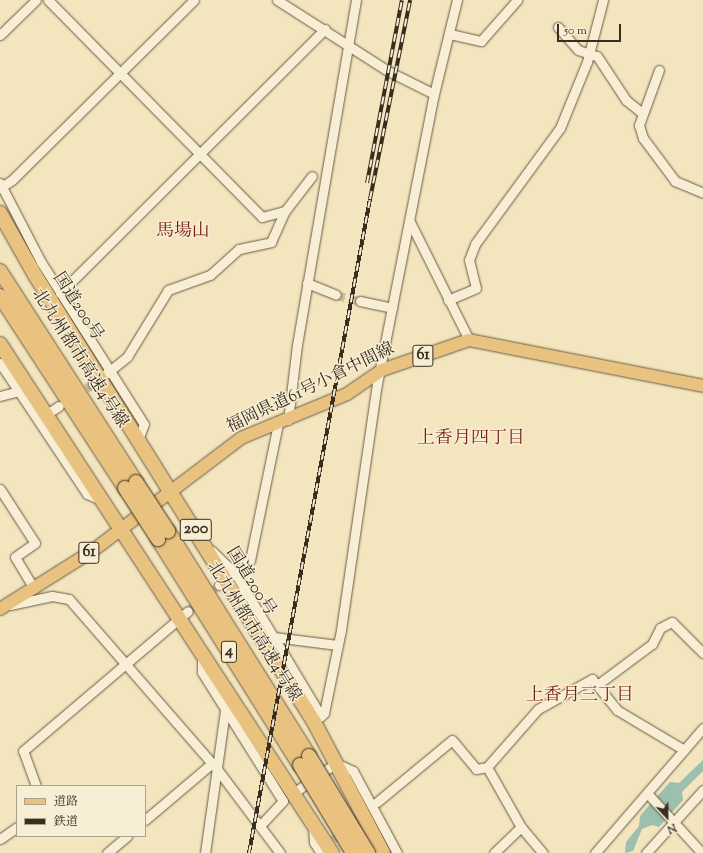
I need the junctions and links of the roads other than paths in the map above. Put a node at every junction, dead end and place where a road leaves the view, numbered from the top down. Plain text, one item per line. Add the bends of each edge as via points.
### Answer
1 (36, 0) edge
2 (48, 0) edge
3 (194, 0) edge
4 (277, 0) edge
5 (356, 0) edge
6 (457, 0) edge
7 (516, 0) edge
8 (603, 0) edge
9 (558, 27) dead end
10 (325, 29) junction
11 (450, 34) junction
12 (0, 35) edge
13 (349, 46) junction
14 (589, 54) junction
15 (659, 70) dead end
16 (121, 73) junction
17 (434, 94) junction
18 (642, 113) junction
19 (200, 154) junction
20 (312, 176) dead end
21 (1, 186) edge
22 (703, 193) edge
23 (286, 212) junction
24 (0, 213) edge
25 (410, 222) junction
26 (0, 271) edge
27 (307, 283) junction
28 (60, 293) junction
29 (336, 295) tunnel mouth
30 (0, 296) edge
31 (448, 300) junction
32 (360, 301) tunnel mouth
33 (0, 307) edge
34 (392, 308) junction
35 (469, 340) junction
36 (0, 344) edge
37 (0, 363) edge
38 (382, 370) junction
39 (102, 377) junction
40 (59, 385) junction
41 (703, 386) edge
42 (24, 390) junction
43 (0, 396) edge
44 (59, 406) dead end
45 (42, 417) junction
46 (283, 422) junction
47 (131, 485) junction
48 (0, 489) edge
49 (172, 490) junction
50 (122, 529) junction
51 (227, 579) junction
52 (34, 589) junction
53 (2, 607) edge
54 (183, 615) junction
55 (274, 637) junction
56 (338, 645) junction
57 (703, 652) edge
58 (202, 655) junction
59 (125, 665) junction
60 (597, 685) junction
61 (226, 710) junction
62 (318, 719) junction
63 (703, 728) edge
64 (684, 750) junction
65 (304, 760) junction
66 (336, 763) junction
67 (214, 766) junction
68 (487, 767) junction
69 (36, 785) edge
70 (703, 790) edge
71 (648, 794) junction
72 (287, 797) junction
73 (374, 804) junction
74 (146, 819) edge
75 (674, 822) junction
76 (313, 824) junction
77 (260, 826) junction
78 (521, 827) junction
79 (16, 828) edge
80 (126, 837) edge
81 (0, 839) edge
82 (107, 853) edge
83 (205, 853) edge
84 (280, 853) edge
85 (322, 853) edge
86 (332, 853) edge
87 (352, 853) edge
88 (368, 853) edge
89 (383, 853) edge
90 (397, 853) edge
91 (494, 853) edge
92 (543, 853) edge
93 (595, 853) edge
94 (646, 853) edge
95 (702, 853) edge

1 - 12 street
2 - 16 street
3 - 16 street
4 - 10 street
5 - 13 street
6 - 11 street
7 - 11 street via 481,41
8 - 14 street
9 - 14 street via 578,50
10 - 13 street
10 - 19 street
11 - 17 street
13 - 17 street
13 - 27 street
14 - 18 street via 598,56 626,100
14 - 31 street via 560,128 475,244 469,260 476,288
15 - 18 street
16 - 19 street
16 - 21 street
17 - 25 street
18 - 22 street via 639,126 660,162 675,181
19 - 23 street via 262,217
19 - 28 street
20 - 23 street
21 - 28 street
23 - 39 street via 271,242 239,248 210,275 168,290 127,357
24 - 39 highway, 国道200号 / 200
25 - 31 street
25 - 34 street
26 - 47 highway, 北九州都市高速4号線 / 4
27 - 29 street
27 - 46 street
28 - 39 street
30 - 40 highway, 北九州都市高速4号線 / 4
31 - 35 street
32 - 34 street
33 - 40 highway
34 - 38 street
35 - 38 main road, 福岡県道61号小倉中間線 / 61
35 - 41 main road
36 - 42 highway
37 - 42 street
38 - 46 main road, 福岡県道61号小倉中間線 / 61 via 347,394
38 - 56 street
39 - 49 highway, 国道200号 / 200
40 - 47 highway, 北九州都市高速4号線 / 4
42 - 43 street
42 - 45 highway
44 - 45 street
45 - 50 highway
46 - 49 main road, 福岡県道61号小倉中間線 / 61 via 241,438
46 - 51 street via 250,560
47 - 65 highway, 北九州都市高速4号線 / 4, bridge
48 - 52 street via 35,543 15,557
49 - 50 main road, 福岡県道61号小倉中間線 / 61
49 - 51 highway, 国道200号 / 200
50 - 52 main road, 福岡県道61号小倉中間線 / 61
50 - 54 highway
51 - 55 street
51 - 62 highway, 国道200号 / 200
52 - 53 main road, 福岡県道61号小倉中間線 / 61
53 - 59 street via 52,596 69,598
54 - 58 highway
54 - 59 street
55 - 56 street
55 - 62 street
56 - 62 street
57 - 60 street via 672,622 660,628 652,644
58 - 61 street via 202,672
58 - 72 highway
59 - 67 street
59 - 69 street via 23,751
60 - 64 street via 617,710
60 - 68 street via 592,679 538,709
61 - 67 street
61 - 72 street
62 - 66 highway, 国道200号 / 200
63 - 64 street
64 - 71 street
65 - 87 highway, 北九州都市高速4号線 / 4, bridge
65 - 88 highway, 北九州都市高速4号線 / 4, bridge
66 - 72 street
66 - 73 street via 353,770
66 - 89 highway, 国道200号 / 200
67 - 74 street
67 - 77 street
67 - 83 street
68 - 73 street via 476,769 452,740
68 - 78 street
70 - 75 street
71 - 75 street
71 - 93 street
72 - 76 highway
72 - 77 street
73 - 90 street
75 - 94 street
75 - 95 street
76 - 85 street via 314,842
76 - 86 highway
77 - 84 street
78 - 91 street
78 - 92 street
79 - 81 street
80 - 82 street

